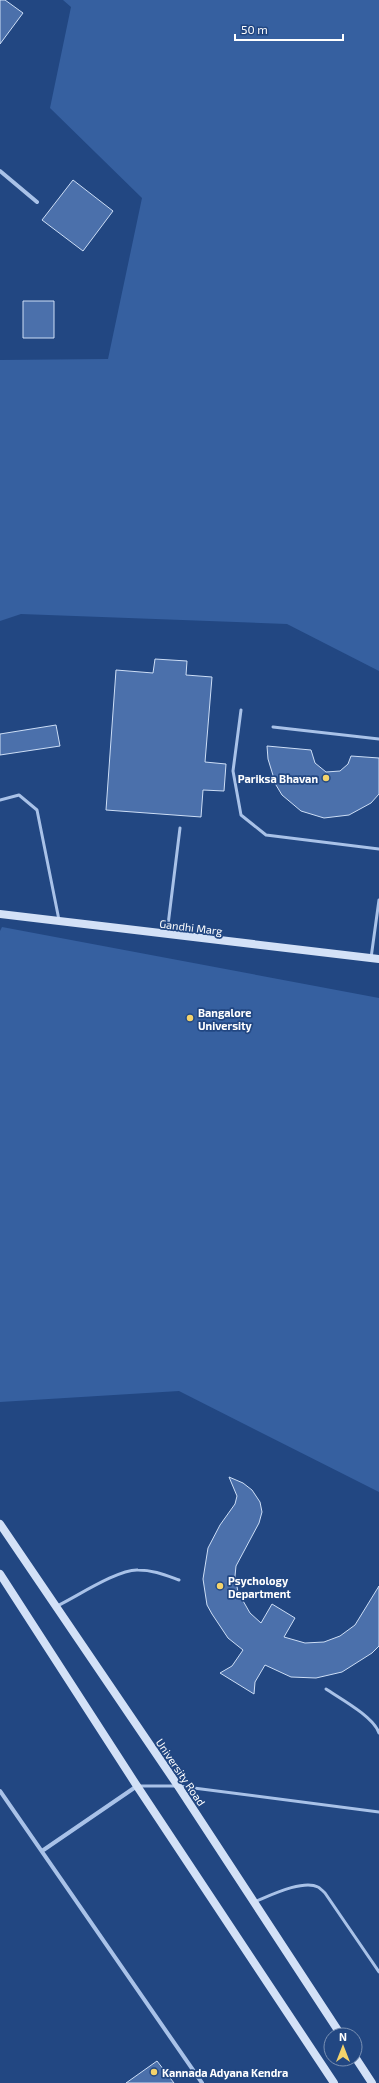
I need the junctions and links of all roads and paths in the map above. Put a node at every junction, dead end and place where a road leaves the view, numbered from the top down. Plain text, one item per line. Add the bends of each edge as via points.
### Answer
1 (0, 171) edge
2 (37, 202) dead end
3 (241, 710) dead end
4 (273, 727) dead end
5 (379, 739) edge
6 (0, 800) edge
7 (180, 828) dead end
8 (379, 849) edge
9 (379, 900) edge
10 (0, 914) edge
11 (59, 922) junction
12 (167, 935) junction
13 (375, 958) edge
14 (0, 1524) edge
15 (0, 1574) edge
16 (179, 1580) dead end
17 (56, 1607) junction
18 (326, 1689) dead end
19 (379, 1733) edge
20 (137, 1786) junction
21 (178, 1786) junction
22 (0, 1791) edge
23 (379, 1812) edge
24 (42, 1851) junction
25 (254, 1902) junction
26 (379, 1972) edge
27 (336, 2027) edge
28 (362, 2067) edge
29 (202, 2083) edge
30 (334, 2083) edge
31 (372, 2083) edge

1 - 2 street
3 - 8 lane via 233,771 241,815 266,835
4 - 5 lane
6 - 11 lane via 19,796 37,810
7 - 12 lane
9 - 13 lane
10 - 11 main road, Gandhi Marg
11 - 12 main road, Gandhi Marg
12 - 13 main road, Gandhi Marg
14 - 17 main road, University Road
15 - 20 main road
16 - 17 lane via 153,1571 136,1569 117,1575
17 - 21 main road, University Road
18 - 19 lane via 365,1716 378,1728
20 - 21 lane
20 - 24 street
20 - 30 main road
21 - 23 lane
21 - 25 main road, University Road
22 - 24 street
24 - 29 street
25 - 26 lane via 298,1886 318,1886
25 - 27 main road, University Road
28 - 31 main road

